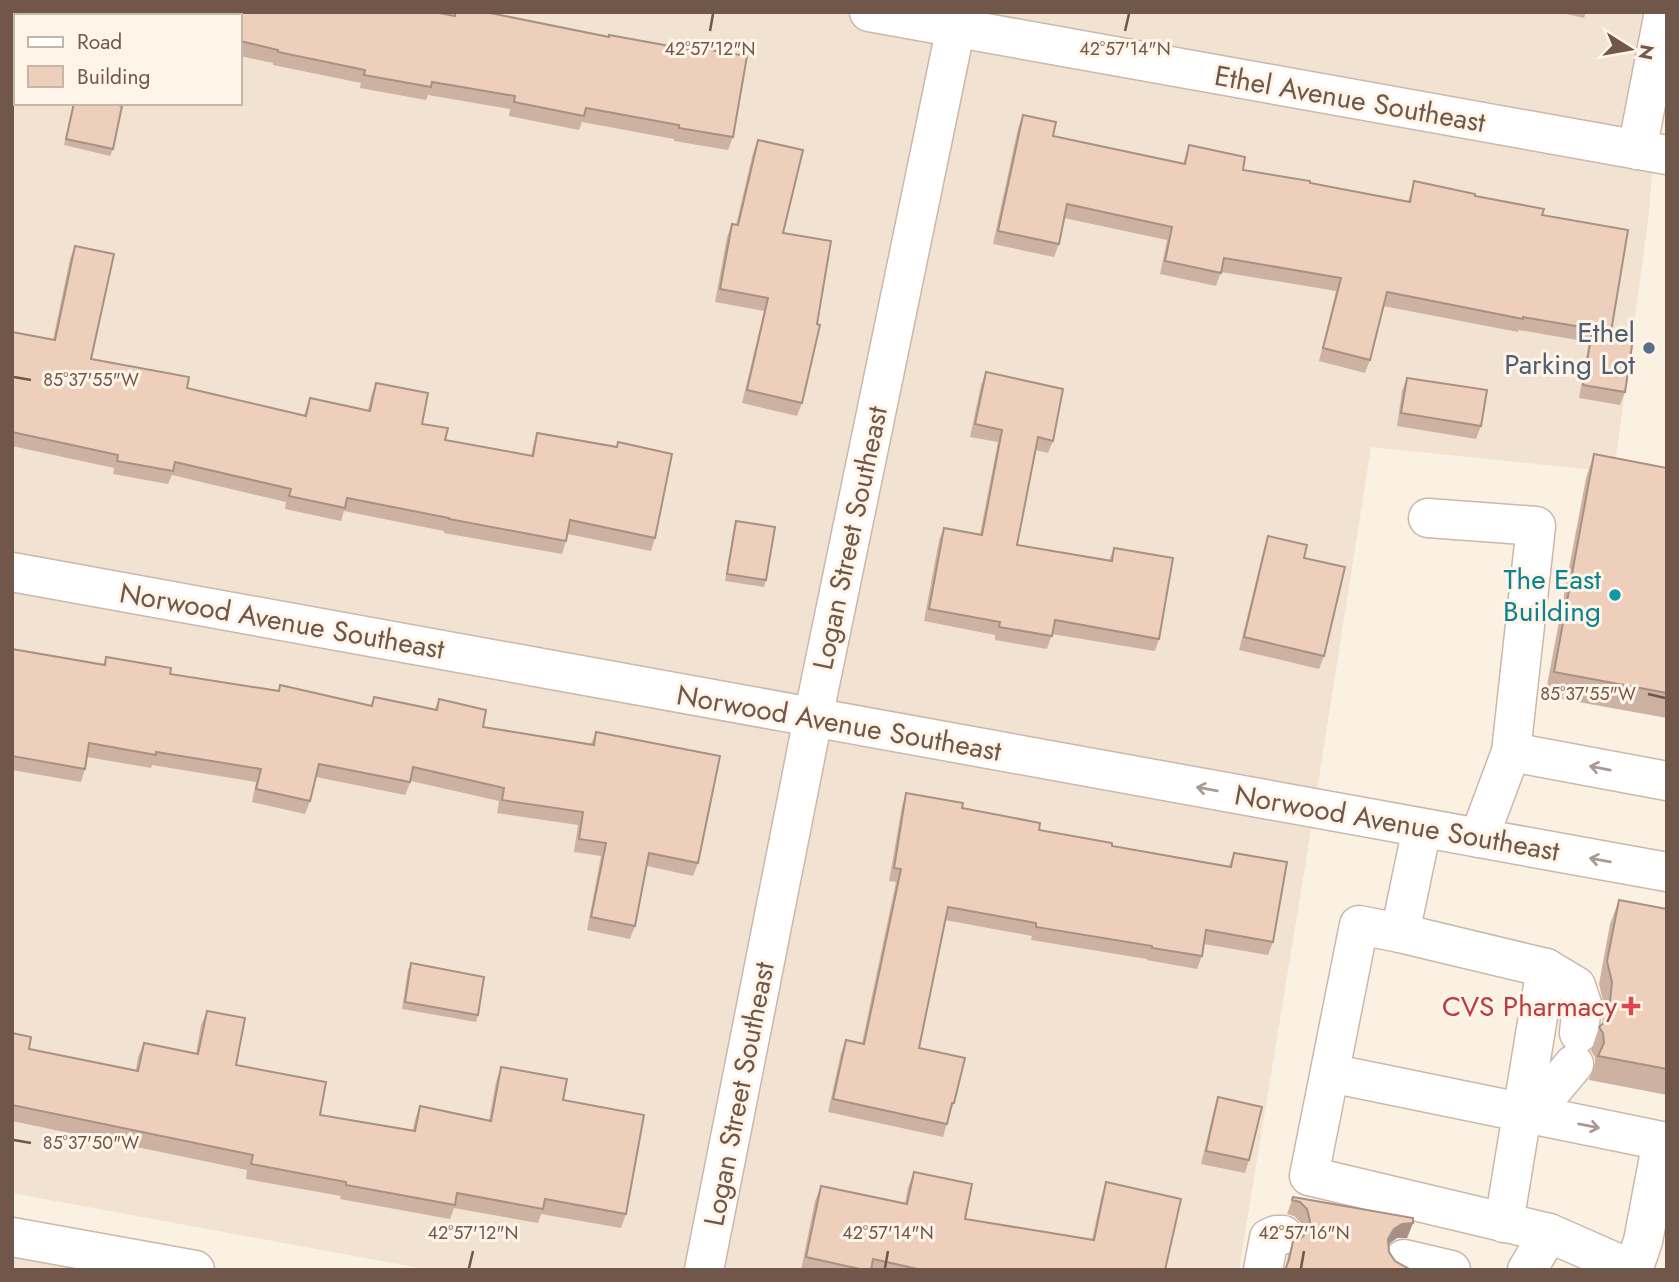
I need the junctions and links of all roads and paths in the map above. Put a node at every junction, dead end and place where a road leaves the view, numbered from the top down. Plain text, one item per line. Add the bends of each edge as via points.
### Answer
1 (869, 12) edge
2 (1664, 12) edge
3 (957, 20) edge
4 (1652, 153) edge
5 (1428, 518) dead end
6 (12, 572) edge
7 (813, 718) junction
8 (1511, 752) junction
9 (1667, 781) edge
10 (1422, 828) junction
11 (1479, 838) junction
12 (1667, 872) edge
13 (1400, 933) junction
14 (1546, 968) junction
15 (1330, 1073) junction
16 (1523, 1106) junction
17 (1504, 1223) junction
18 (1549, 1233) junction
19 (1283, 1235) dead end
20 (12, 1237) edge
21 (1404, 1259) dead end
22 (195, 1270) edge
23 (704, 1270) edge
24 (1263, 1270) edge
25 (1451, 1270) edge
26 (1527, 1270) edge
27 (1633, 1270) edge

1 - 3 street, Ethel Avenue Southeast
2 - 4 street
3 - 4 street, Ethel Avenue Southeast
3 - 7 street, Logan Street Southeast
5 - 8 street via 1536,526
6 - 7 street, Norwood Avenue Southeast
10 -> 7 street, Norwood Avenue Southeast
7 - 23 street, Logan Street Southeast
9 -> 8 street
8 - 11 street
10 - 11 street, Norwood Avenue Southeast
10 - 13 street
12 -> 11 street, Norwood Avenue Southeast
13 - 14 street
13 - 15 street via 1359,925
14 - 16 street
14 - 16 street via 1576,986 1582,1004 1577,1049 1553,1089
15 - 16 street
15 - 17 street via 1309,1176
16 - 17 street
16 -> 27 street via 1662,1141
17 - 18 street
18 - 26 street
18 - 27 street
19 - 24 street via 1269,1238
20 - 22 street
21 - 25 street

